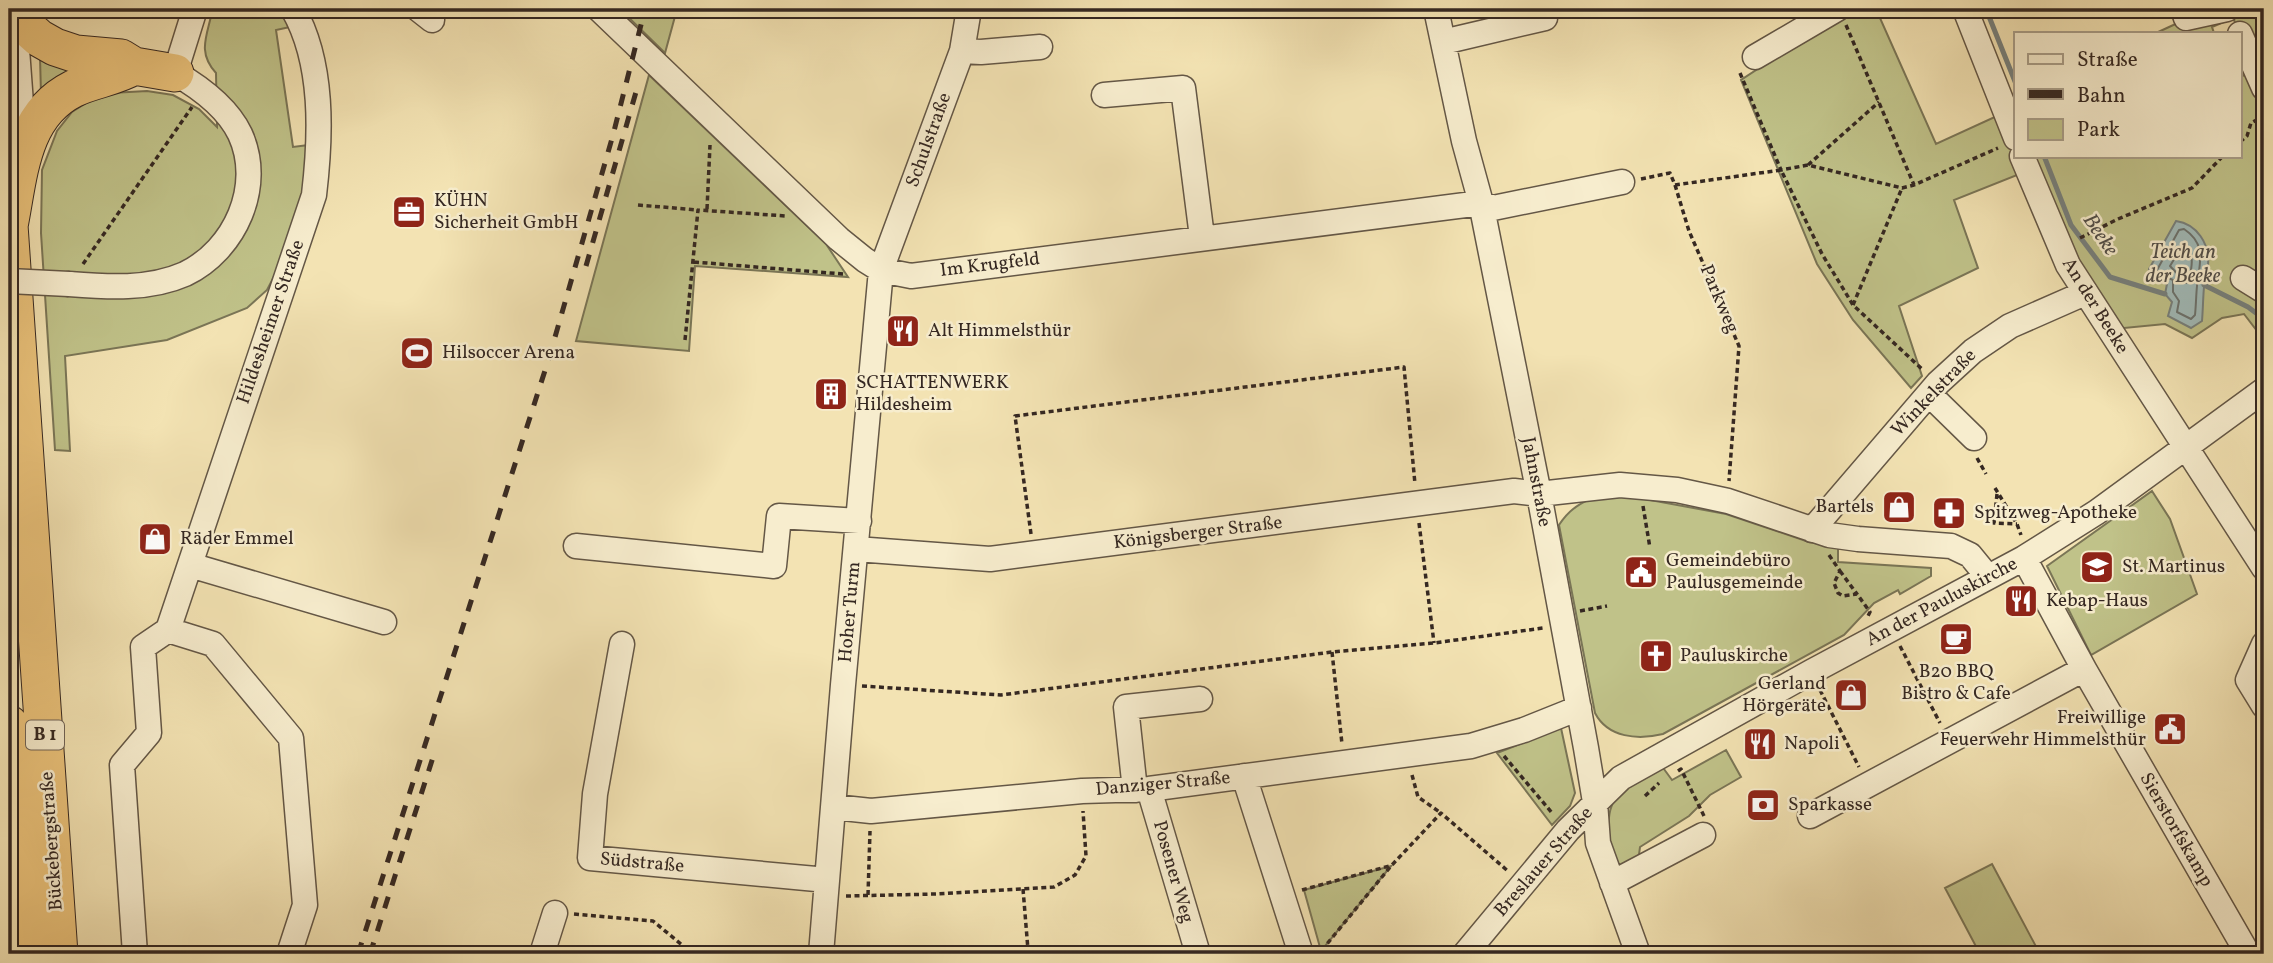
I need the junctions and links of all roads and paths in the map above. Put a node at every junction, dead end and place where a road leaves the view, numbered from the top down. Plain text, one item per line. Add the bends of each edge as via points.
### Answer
1 (15, 9) edge
2 (195, 9) edge
3 (293, 9) edge
4 (599, 9) edge
5 (969, 9) edge
6 (1436, 9) edge
7 (1965, 9) edge
8 (2183, 9) edge
9 (2227, 9) edge
10 (1841, 15) edge
11 (1545, 18) dead end
12 (2239, 32) edge
13 (2242, 38) edge
14 (1443, 41) junction
15 (1040, 47) dead end
16 (962, 51) junction
17 (1755, 57) joint
18 (134, 66) junction
19 (190, 82) junction
20 (2264, 88) edge
21 (1104, 95) dead end
22 (1879, 102) junction
23 (2264, 116) edge
24 (2242, 140) edge
25 (710, 144) dead end
26 (24, 147) junction
27 (2014, 147) edge
28 (2019, 158) edge
29 (2221, 158) edge
30 (1808, 165) junction
31 (1781, 170) junction
32 (1622, 182) joint
33 (1675, 185) junction
34 (1914, 185) junction
35 (1902, 188) junction
36 (1481, 203) junction
37 (638, 205) dead end
38 (707, 209) junction
39 (698, 210) junction
40 (790, 216) dead end
41 (9, 226) edge
42 (2085, 234) dead end
43 (1202, 237) junction
44 (694, 262) junction
45 (835, 264) dead end
46 (881, 270) junction
47 (9, 281) edge
48 (69, 284) junction
49 (2085, 293) junction
50 (1853, 305) junction
51 (685, 340) dead end
52 (1933, 388) junction
53 (2264, 390) edge
54 (1974, 438) dead end
55 (2187, 446) junction
56 (1640, 486) junction
57 (1539, 494) junction
58 (1728, 501) junction
59 (1417, 504) junction
60 (859, 521) junction
61 (2017, 524) junction
62 (1812, 530) junction
63 (576, 546) dead end
64 (1650, 548) dead end
65 (856, 549) junction
66 (1034, 554) junction
67 (2024, 558) junction
68 (190, 565) junction
69 (2264, 568) edge
70 (1840, 571) junction
71 (1988, 577) junction
72 (1857, 594) junction
73 (384, 622) dead end
74 (1562, 625) junction
75 (1891, 629) junction
76 (168, 630) junction
77 (1434, 643) junction
78 (622, 644) dead end
79 (2264, 644) edge
80 (1854, 649) junction
81 (1332, 652) junction
82 (2084, 669) junction
83 (1811, 671) junction
84 (843, 685) junction
85 (1200, 699) dead end
86 (2264, 706) edge
87 (1578, 708) junction
88 (9, 724) edge
89 (1950, 740) junction
90 (1491, 741) junction
91 (1405, 754) junction
92 (1343, 762) junction
93 (1673, 775) dead end
94 (1244, 776) junction
95 (1665, 779) dead end
96 (1868, 785) junction
97 (1142, 789) junction
98 (1082, 791) junction
99 (1645, 796) dead end
100 (1595, 802) junction
101 (834, 807) junction
102 (871, 811) junction
103 (1441, 813) junction
104 (1810, 816) dead end
105 (1559, 821) dead end
106 (1703, 835) joint
107 (1391, 866) junction
108 (827, 880) junction
109 (1612, 883) junction
110 (1524, 885) junction
111 (1023, 889) junction
112 (868, 895) junction
113 (849, 896) dead end
114 (1282, 896) junction
115 (555, 913) joint
116 (24, 954) edge
117 (59, 954) edge
118 (135, 954) edge
119 (289, 954) edge
120 (542, 954) edge
121 (693, 954) edge
122 (821, 954) edge
123 (1026, 954) edge
124 (1198, 954) edge
125 (1301, 954) edge
126 (1319, 954) edge
127 (1465, 954) edge
128 (1638, 954) edge
129 (2248, 954) edge

1 - 18 highway via 30,30 55,47 121,58
1 - 26 street
2 - 19 street
3 - 68 street, Hildesheimer Straße via 309,51 318,97 314,195
4 - 46 street, Im Krugfeld via 839,239
5 - 16 street, Schulstraße
6 - 14 street, Jahnstraße
7 - 27 street, An der Beeke
8 - 9 street via 2186,18
9 - 12 street
10 - 17 street
10 - 22 path
11 - 14 street
13 - 20 street
14 - 36 street, Jahnstraße
15 - 16 street
16 - 46 street, Schulstraße
17 - 31 path via 1737,66
18 - 19 highway
18 - 26 highway, Bückebergstraße via 64,94 38,121
19 - 48 path
19 - 48 street via 235,125 247,156 246,195 234,229 202,264 158,283
21 - 43 street via 1182,88
22 - 30 path
22 - 34 path
23 - 24 path via 2250,123
25 - 38 path
26 - 41 highway, Bückebergstraße
27 - 34 path
28 - 49 street, An der Beeke via 2060,250
29 - 42 path, An der Beeke via 2192,188
30 - 31 path
30 - 35 path
31 - 33 path
31 - 50 path
32 - 33 path via 1670,173
32 - 36 street via 1493,208
33 - 58 path, Parkweg via 1689,231 1739,346
34 - 35 path
35 - 50 path
36 - 43 street, Im Krugfeld
36 - 57 street, Jahnstraße
37 - 39 path
38 - 39 path
38 - 40 path
39 - 44 path
41 - 117 highway, Bückebergstraße / B 1
43 - 46 street, Im Krugfeld via 911,276
44 - 45 path via 844,274
44 - 51 path
46 - 60 street, Hoher Turm
47 - 48 street, bridge
49 - 52 street, Winkelstraße via 1996,334
49 - 55 street, An der Beeke
50 - 52 path
52 - 54 street
52 - 62 street, Winkelstraße
53 - 55 street
55 - 67 street
55 - 69 street, An der Beeke
56 - 57 street
56 - 58 street
56 - 64 path
57 - 59 street, Königsberger Straße via 1514,491
57 - 74 street, Jahnstraße
58 - 62 street
59 - 66 street, Königsberger Straße
59 - 66 path via 1404,367 1015,416
59 - 77 path
60 - 63 street via 779,516 774,566
60 - 65 street, Hoher Turm
61 - 61 path via 1996,490 1994,523
61 - 67 path
62 - 70 path
62 - 71 street via 1858,539 1951,546 1970,555
65 - 66 street, Königsberger Straße via 990,559
65 - 84 street, Hoher Turm
67 - 71 street, An der Pauluskirche
67 - 82 street, An der Pauluskirche
68 - 73 street
68 - 76 street, Hildesheimer Straße
70 - 72 path
70 - 72 path via 1834,583 1838,593 1846,597
71 - 75 street, An der Pauluskirche
72 - 80 path via 1870,612 1849,637
74 - 77 path
74 - 87 street, Jahnstraße
75 - 80 street, An der Pauluskirche
75 - 89 path
76 - 118 street via 143,647 149,733 122,765
76 - 119 street via 214,644 291,738 305,905
77 - 81 path
78 - 108 street, Südstraße via 594,794 590,858
79 - 86 street via 2249,680
80 - 83 street, An der Pauluskirche
81 - 84 path via 1001,695
81 - 92 path
82 - 89 street
82 - 129 street, Sierstorfskamp
83 - 96 path
83 - 100 street, An der Pauluskirche via 1630,772
84 - 101 street, Hoher Turm
85 - 97 street, Posener Weg via 1126,707
87 - 90 street, Danziger Straße
87 - 100 street, Jahnstraße
88 - 116 highway, Bückebergstraße / B 1
89 - 96 street
90 - 91 street, Danziger Straße
90 - 105 path
91 - 92 street, Danziger Straße
91 - 103 path via 1418,797
92 - 94 street, Danziger Straße
93 - 106 path via 1681,769 1704,816
94 - 97 street, Danziger Straße
94 - 114 street
95 - 99 path
96 - 104 street
97 - 98 street, Danziger Straße
97 - 124 street, Posener Weg
98 - 102 street, Danziger Straße
98 - 111 path via 1086,856 1076,875 1054,887
100 - 109 street, Jahnstraße via 1598,843
100 - 110 street, Breslauer Straße
101 - 102 street, Danziger Straße
101 - 108 street, Hoher Turm
102 - 112 path
103 - 107 path
103 - 110 path
106 - 109 street
107 - 114 path
107 - 126 path
108 - 122 street, Hoher Turm
109 - 128 street, Jahnstraße
110 - 127 street, Breslauer Straße
111 - 112 path
111 - 123 path
112 - 113 path
114 - 125 street
115 - 120 street
115 - 121 path via 653,921

